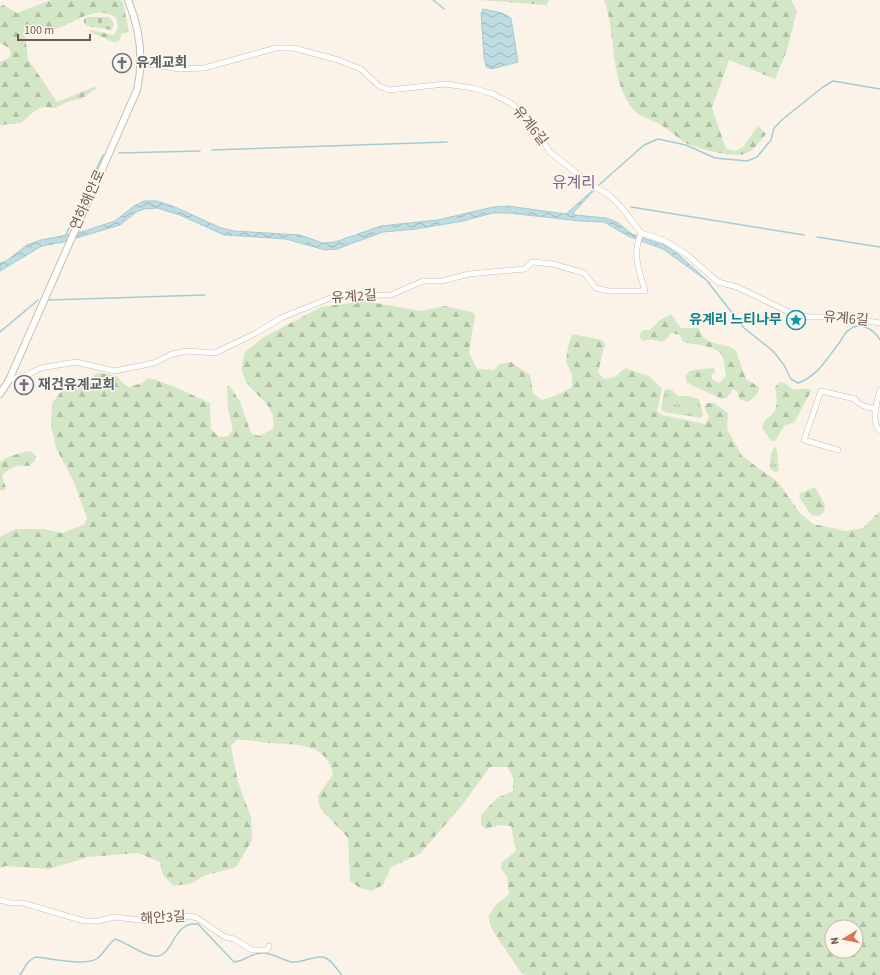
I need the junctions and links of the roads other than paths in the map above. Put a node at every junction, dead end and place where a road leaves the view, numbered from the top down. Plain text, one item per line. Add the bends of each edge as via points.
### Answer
1 (128, 0) edge
2 (141, 63) junction
3 (641, 233) junction
4 (880, 322) edge
5 (9, 380) junction
6 (880, 390) edge
7 (0, 394) edge
8 (876, 409) junction
9 (880, 431) edge
10 (838, 450) dead end
11 (0, 900) edge
12 (269, 946) dead end

1 - 2 street, 연하해안로 via 138,28
2 - 3 street, 유계6길 via 204,68 276,48 294,48 361,69 378,86 389,90 445,84 493,94 512,104 534,126 550,152 590,184 609,195
2 - 5 street, 연하해안로 via 134,98
3 - 4 street, 유계6길 via 663,240 686,254 718,282 737,287 793,314
3 - 5 street, 유계2길 via 636,245 638,269 645,291 609,291 596,288 584,273 553,264 532,262 525,269 469,274 442,281 423,282 391,295 334,296 283,317 215,353 187,351 172,354 154,363 114,371 76,362 41,368
5 - 7 street, 연하해안로
6 - 8 street
8 - 9 street via 875,424
8 - 10 street via 857,403 855,399 821,391 804,440
11 - 12 street, 해안3길 via 23,903 84,921 98,921 114,916 149,921 190,916 252,950 267,950

